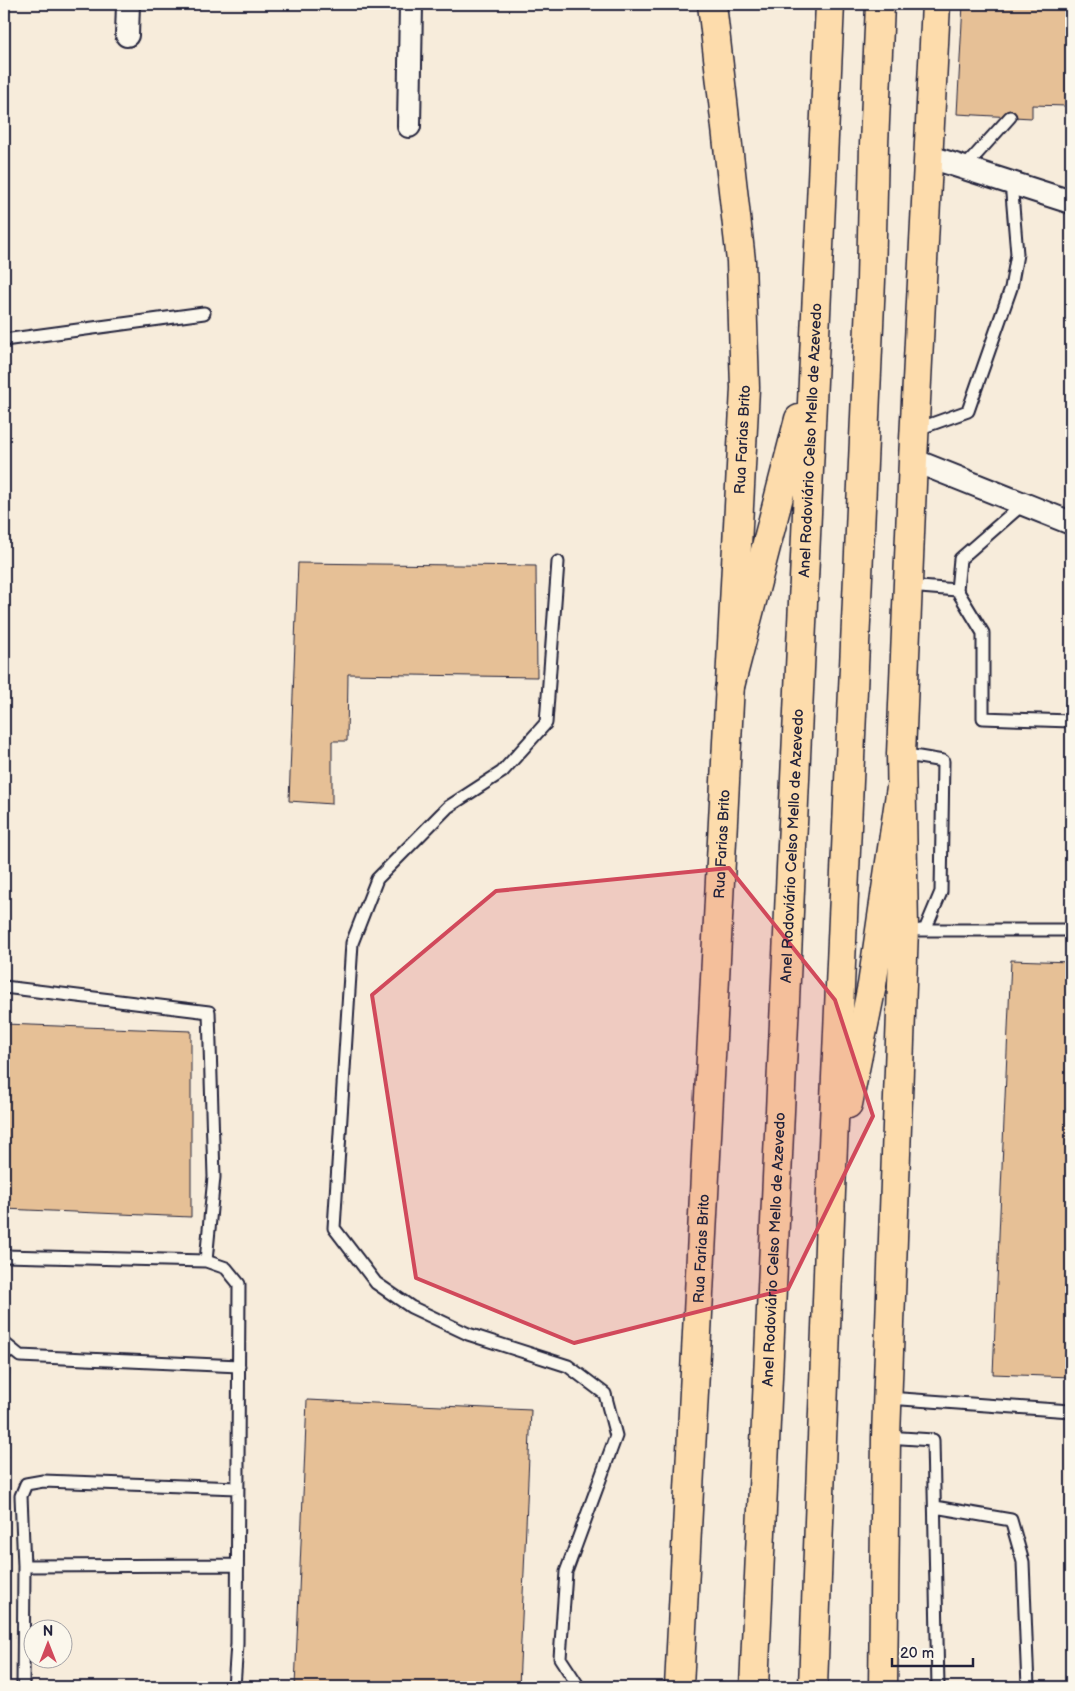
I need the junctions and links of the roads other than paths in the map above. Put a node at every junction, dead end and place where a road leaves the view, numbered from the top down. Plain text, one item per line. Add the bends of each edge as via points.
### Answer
1 (128, 4) edge
2 (411, 4) edge
3 (712, 4) edge
4 (830, 4) edge
5 (880, 4) edge
6 (936, 4) edge
7 (127, 35) dead end
8 (1010, 116) dead end
9 (409, 126) dead end
10 (927, 156) junction
11 (965, 167) junction
12 (1011, 182) junction
13 (1071, 202) edge
14 (204, 312) dead end
15 (4, 340) edge
16 (813, 365) junction
17 (915, 430) junction
18 (913, 460) junction
19 (1024, 503) junction
20 (1071, 523) edge
21 (558, 562) dead end
22 (908, 586) junction
23 (957, 590) junction
24 (729, 690) junction
25 (1071, 721) edge
26 (901, 754) junction
27 (901, 787) junction
28 (915, 929) junction
29 (1071, 930) edge
30 (4, 987) edge
31 (831, 1191) junction
32 (4, 1256) edge
33 (206, 1261) junction
34 (4, 1344) edge
35 (239, 1366) junction
36 (888, 1398) junction
37 (1071, 1411) edge
38 (886, 1438) junction
39 (238, 1488) junction
40 (935, 1507) junction
41 (237, 1565) junction
42 (24, 1566) junction
43 (23, 1687) edge
44 (234, 1687) edge
45 (579, 1687) edge
46 (680, 1687) edge
47 (754, 1687) edge
48 (813, 1687) edge
49 (883, 1687) edge
50 (938, 1687) edge
51 (1028, 1687) edge

1 - 7 street
2 - 9 street
3 - 24 main road, Rua Farias Brito via 741,261 745,388
4 - 16 main road, Anel Rodoviário Celso Mello de Azevedo
5 - 31 main road
6 - 10 main road
8 - 11 lane
10 - 11 street
10 - 17 main road
11 - 12 street
12 - 13 street
12 - 17 lane via 1017,254 1011,288 968,411
14 - 15 lane
16 - 24 main road
16 - 47 main road, Anel Rodoviário Celso Mello de Azevedo
17 - 18 main road
18 - 19 street
18 - 22 main road
19 - 20 street
19 - 23 lane via 960,559
21 - 45 lane via 546,723 502,772 448,807 377,879 352,943 334,1228 376,1283 411,1307 468,1334 568,1366 606,1394 616,1436 566,1572 560,1658
22 - 23 lane
22 - 26 main road
23 - 25 lane via 984,633 984,718
24 - 46 main road, Rua Farias Brito
26 - 27 main road
26 - 28 lane via 943,761 941,892
27 - 28 main road
27 - 31 main road via 872,985
28 - 29 lane
28 - 36 main road
30 - 33 lane via 209,1012 214,1177
31 - 48 main road
32 - 33 lane
33 - 35 lane via 226,1268 239,1284
34 - 35 lane via 20,1356
35 - 39 lane
36 - 37 lane
36 - 38 main road
38 - 40 lane via 933,1440
38 - 49 main road
39 - 41 lane
39 - 42 lane via 42,1481 26,1484 21,1496
40 - 50 lane
40 - 51 lane via 1011,1520 1023,1562
41 - 42 lane
41 - 44 lane
42 - 43 lane

